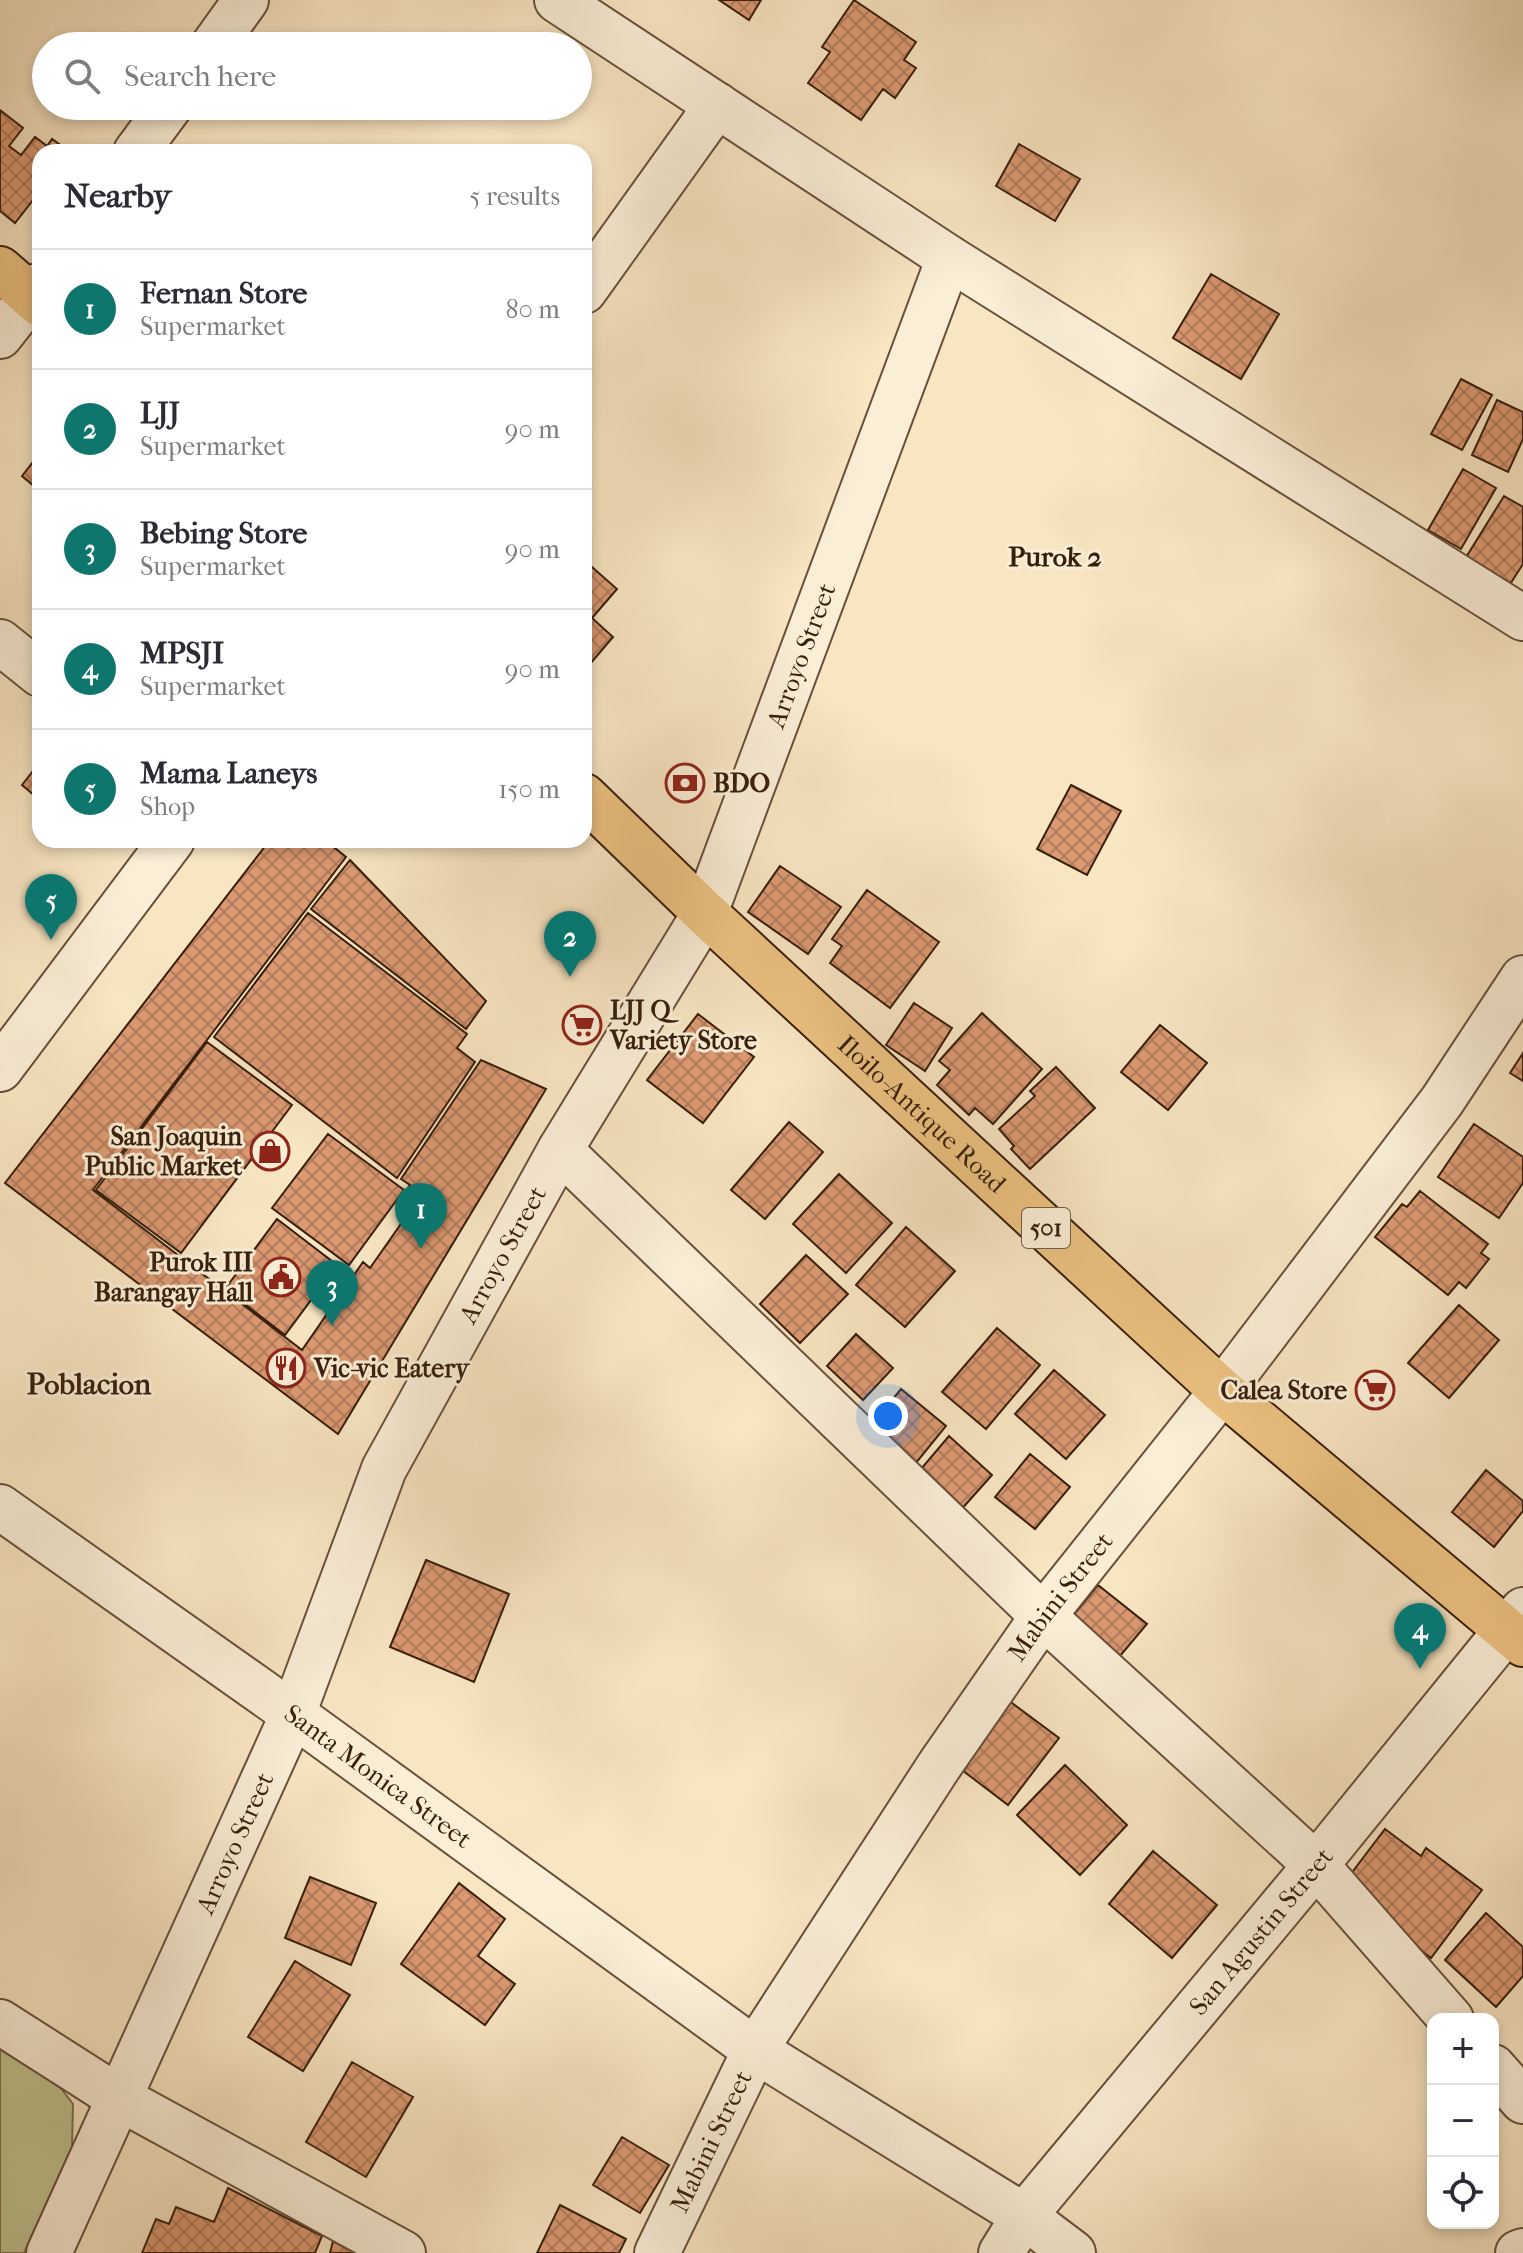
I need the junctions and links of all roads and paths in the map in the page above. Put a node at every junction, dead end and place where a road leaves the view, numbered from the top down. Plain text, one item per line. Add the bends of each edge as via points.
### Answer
1 (246, 0) edge
2 (557, 0) edge
3 (223, 32) edge
4 (717, 105) junction
5 (160, 120) edge
6 (142, 144) edge
7 (949, 258) junction
8 (592, 280) edge
9 (28, 289) edge
10 (0, 336) edge
11 (1523, 618) edge
12 (0, 642) edge
13 (32, 668) edge
14 (592, 804) edge
15 (166, 848) edge
16 (705, 913) junction
17 (1523, 978) edge
18 (0, 1069) edge
19 (560, 1150) junction
20 (1222, 1391) junction
21 (0, 1507) edge
22 (1043, 1616) junction
23 (1518, 1628) edge
24 (293, 1714) junction
25 (1316, 1865) junction
26 (1446, 2013) edge
27 (0, 2022) edge
28 (755, 2050) junction
29 (1499, 2074) edge
30 (119, 2098) junction
31 (1523, 2101) edge
32 (1024, 2216) junction
33 (49, 2253) edge
34 (403, 2253) edge
35 (657, 2253) edge
36 (1001, 2253) edge
37 (1073, 2253) edge

1 - 3 street
2 - 4 street
4 - 7 street
4 - 8 street
5 - 6 street
7 - 11 street
7 - 16 street, Arroyo Street
9 - 10 street
12 - 13 street
14 - 16 main road, Iloilo-Antique Road / 501
15 - 18 street
16 - 19 street, Arroyo Street
16 - 20 main road, Iloilo-Antique Road / 501
17 - 20 street, Mabini Street via 1442,1101
19 - 22 street
19 - 24 street, Arroyo Street via 384,1469
20 - 22 street, Mabini Street
20 - 23 main road, Iloilo-Antique Road / 501
21 - 24 street, Santa Monica Street
22 - 25 street
22 - 28 street, Mabini Street
23 - 25 street, San Agustin Street
24 - 28 street, Santa Monica Street
24 - 30 street, Arroyo Street
25 - 26 street
25 - 32 street, San Agustin Street
27 - 30 street
28 - 32 street, Santa Monica Street
28 - 35 street, Mabini Street
29 - 31 street
30 - 33 street, Arroyo Street
30 - 34 street
32 - 36 street, San Agustin Street
32 - 37 street, Santa Monica Street

